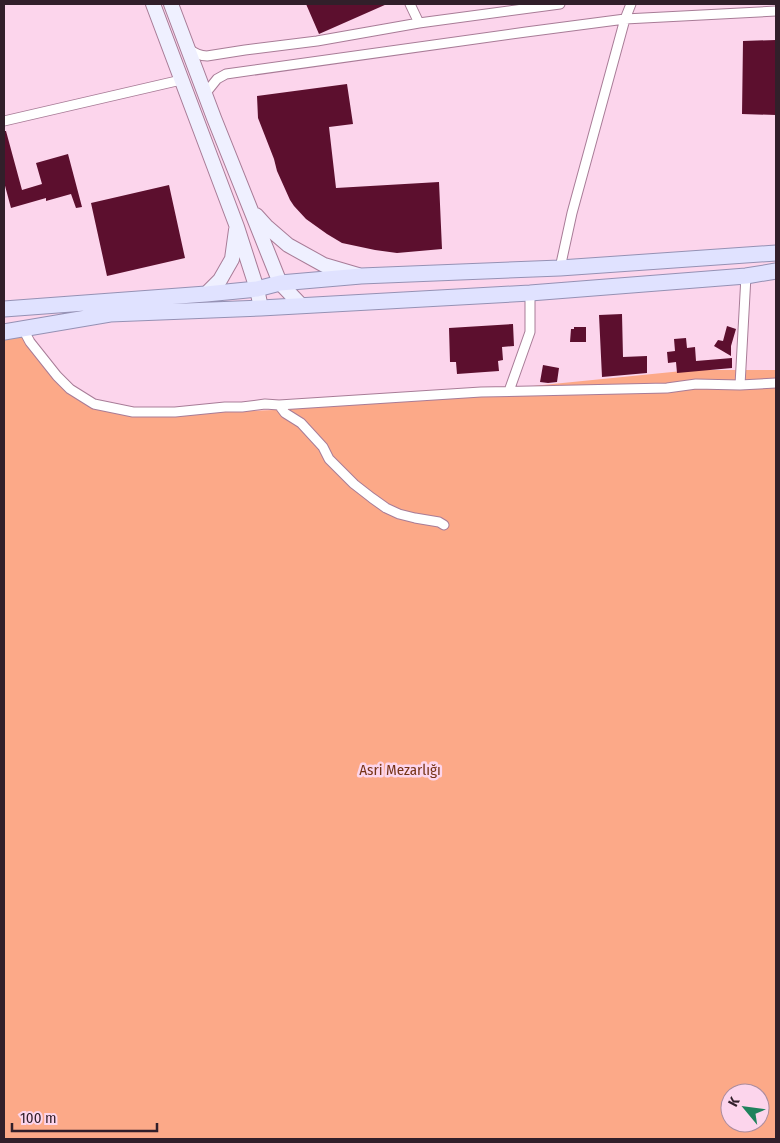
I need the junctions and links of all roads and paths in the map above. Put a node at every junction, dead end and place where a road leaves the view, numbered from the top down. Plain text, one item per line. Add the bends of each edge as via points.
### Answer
1 (153, 4) edge
2 (171, 4) edge
3 (410, 4) edge
4 (560, 4) edge
5 (631, 4) edge
6 (776, 11) edge
7 (625, 19) junction
8 (419, 23) junction
9 (188, 47) junction
10 (181, 80) junction
11 (205, 94) junction
12 (4, 121) edge
13 (250, 209) junction
14 (237, 227) junction
15 (776, 253) edge
16 (560, 268) junction
17 (776, 271) edge
18 (361, 276) junction
19 (746, 276) junction
20 (280, 283) junction
21 (257, 289) junction
22 (530, 293) junction
23 (206, 294) junction
24 (301, 305) junction
25 (261, 308) junction
26 (4, 309) edge
27 (24, 329) junction
28 (4, 332) edge
29 (776, 383) edge
30 (740, 385) junction
31 (510, 391) junction
32 (279, 405) junction
33 (444, 525) dead end

1 - 10 street
2 - 9 street
3 - 8 street
4 - 8 street
5 - 7 street
6 - 7 street
7 - 11 street via 226,74 217,79
7 - 16 street
8 - 9 street via 208,56
9 - 11 street
10 - 12 street
10 - 14 street
11 - 13 street
13 - 18 street via 288,245 324,265
13 - 20 street
14 - 21 street
14 - 23 street via 232,259 220,280
15 - 16 main road
16 - 18 main road
17 - 19 main road
18 - 20 main road
19 - 22 main road
19 - 30 street
20 - 21 main road
20 - 24 street
21 - 23 main road
21 - 25 street
22 - 24 main road
22 - 31 street via 530,332
23 - 26 main road
24 - 25 main road
25 - 27 main road via 110,314
27 - 28 main road
27 - 32 street via 30,342 57,376 70,389 94,404 133,412
29 - 30 street
30 - 31 street
31 - 32 street
32 - 33 street via 301,423 351,481 380,504 399,514

